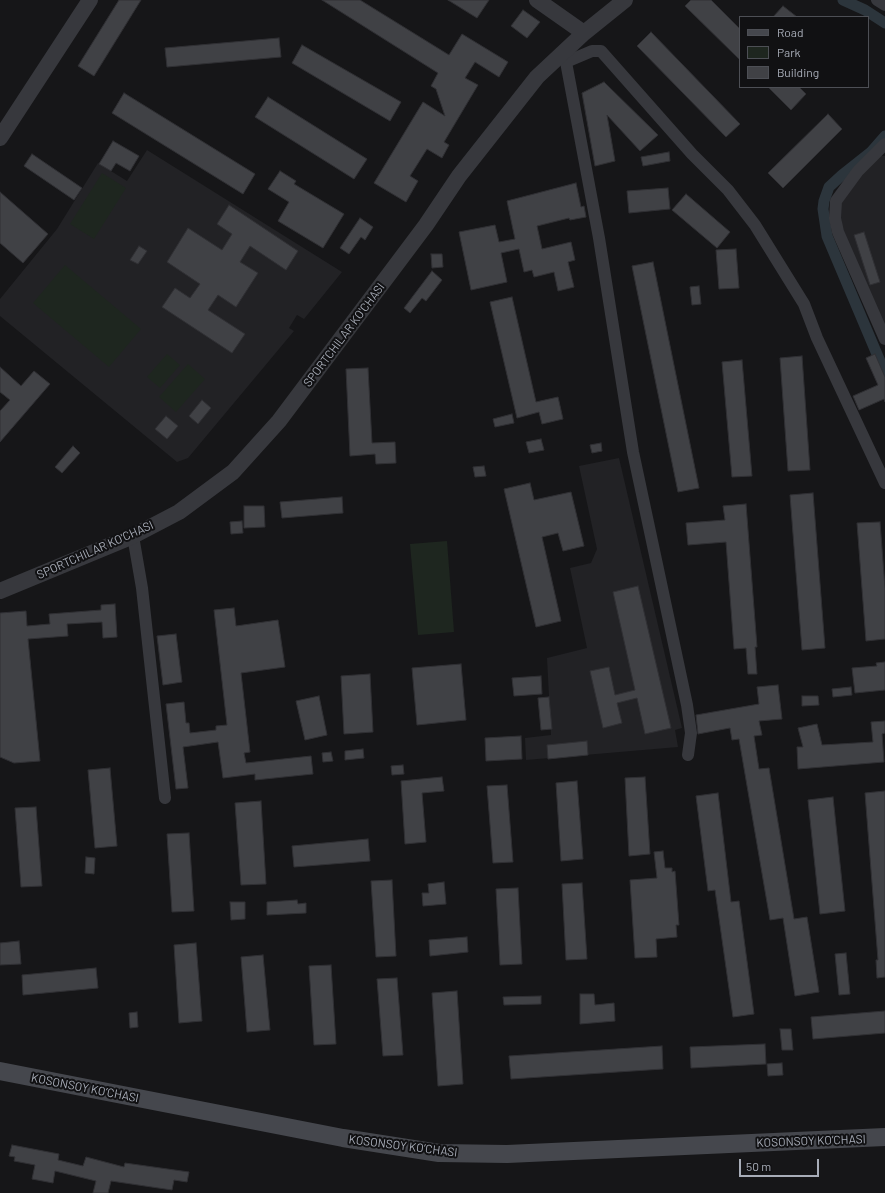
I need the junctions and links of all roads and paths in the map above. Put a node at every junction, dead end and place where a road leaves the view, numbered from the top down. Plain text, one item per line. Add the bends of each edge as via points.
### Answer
1 (90, 0) edge
2 (537, 0) edge
3 (625, 0) edge
4 (877, 0) edge
5 (885, 5) edge
6 (584, 33) junction
7 (565, 56) junction
8 (0, 138) edge
9 (885, 144) edge
10 (885, 339) edge
11 (885, 483) edge
12 (133, 536) junction
13 (0, 591) edge
14 (688, 755) dead end
15 (165, 798) dead end
16 (0, 1071) edge
17 (885, 1137) edge

1 - 8 street
2 - 6 street
3 - 6 street, SPORTCHILAR KO'CHASI
4 - 5 street
6 - 7 street, SPORTCHILAR KO'CHASI
7 - 11 street via 601,51 692,154 728,190 755,225 804,304 817,338
7 - 12 street, SPORTCHILAR KO'CHASI via 537,77 458,176 363,318 279,421 233,472 179,512
7 - 14 street via 599,238 633,452 687,705 691,734
9 - 10 street via 858,171 836,201 836,218 838,232
12 - 13 street, SPORTCHILAR KO'CHASI
12 - 15 street via 142,588
16 - 17 main road, KOSONSOY KO’CHASI via 343,1138 439,1153 507,1154

